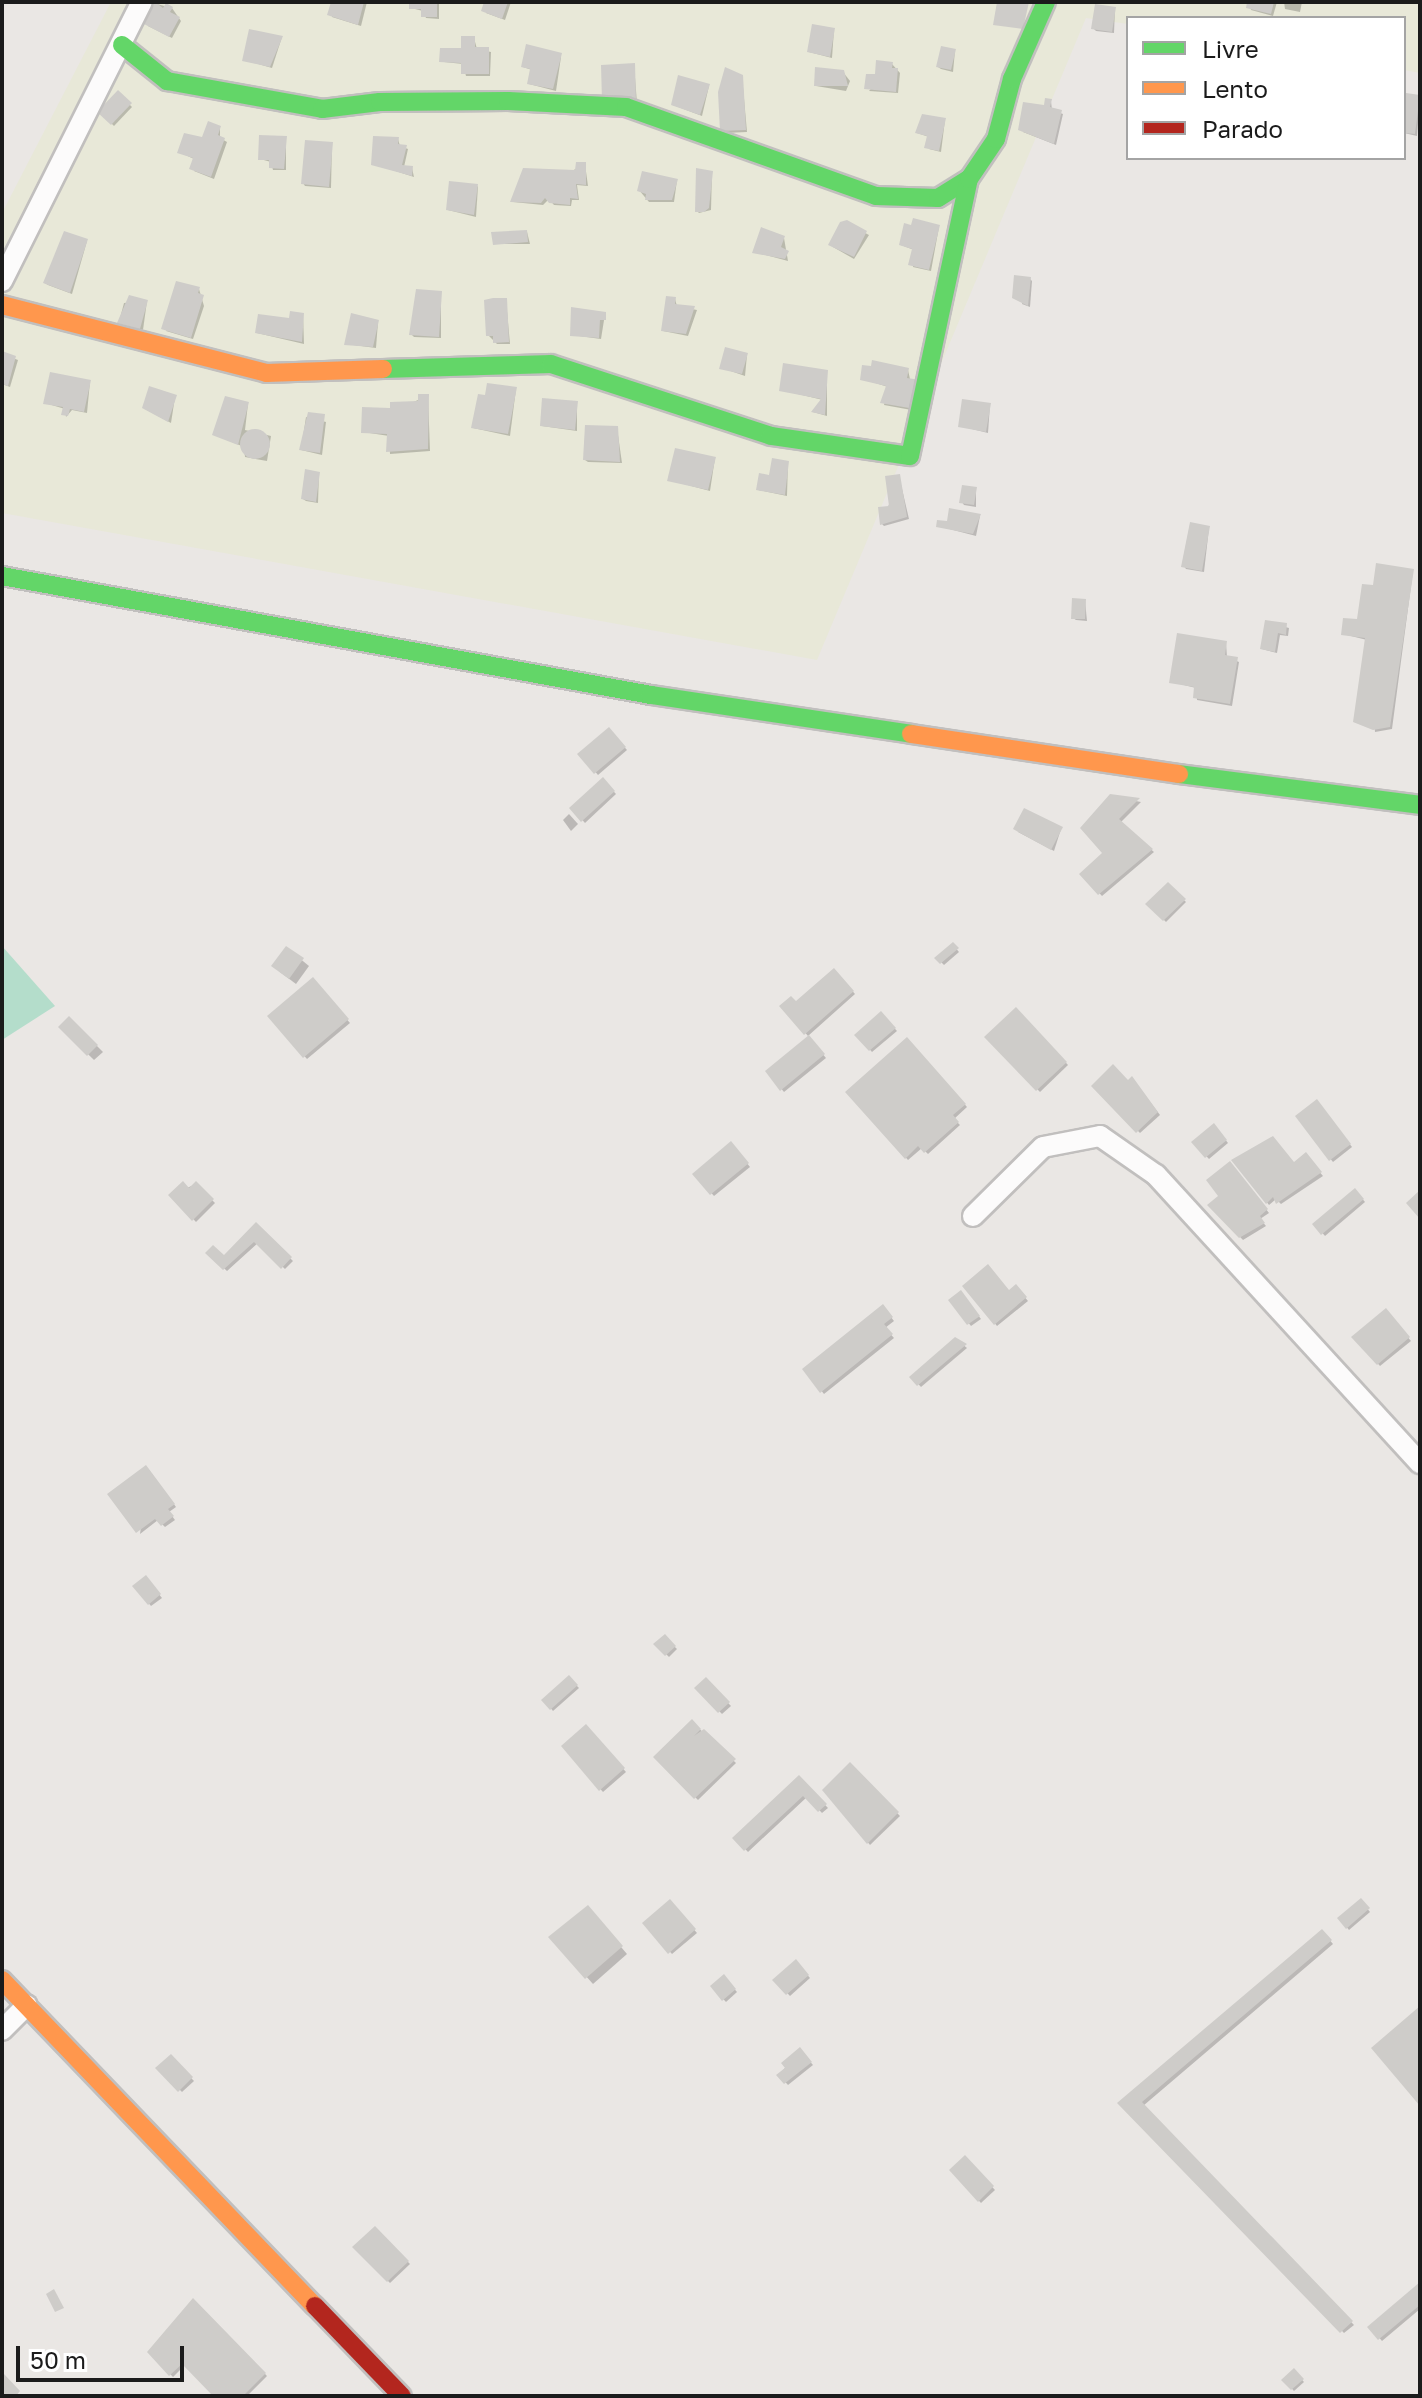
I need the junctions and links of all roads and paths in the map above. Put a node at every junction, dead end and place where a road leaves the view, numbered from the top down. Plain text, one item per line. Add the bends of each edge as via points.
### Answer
1 (142, 2) edge
2 (1046, 2) edge
3 (122, 45) junction
4 (969, 179) junction
5 (2, 281) edge
6 (2, 305) edge
7 (2, 576) edge
8 (1420, 805) edge
9 (973, 1216) dead end
10 (1420, 1463) edge
11 (2, 1980) edge
12 (27, 2005) junction
13 (2, 2030) edge
14 (402, 2396) edge

1 - 3 street
2 - 4 street via 1012,79 996,139
3 - 4 street via 167,81 322,109 380,102 492,101 626,107 876,196 938,198
3 - 5 street
4 - 6 street via 910,456 771,436 551,364 266,373
7 - 8 street via 651,695
9 - 10 street via 1043,1147 1100,1136 1156,1175
11 - 12 street
12 - 13 street
12 - 14 street

